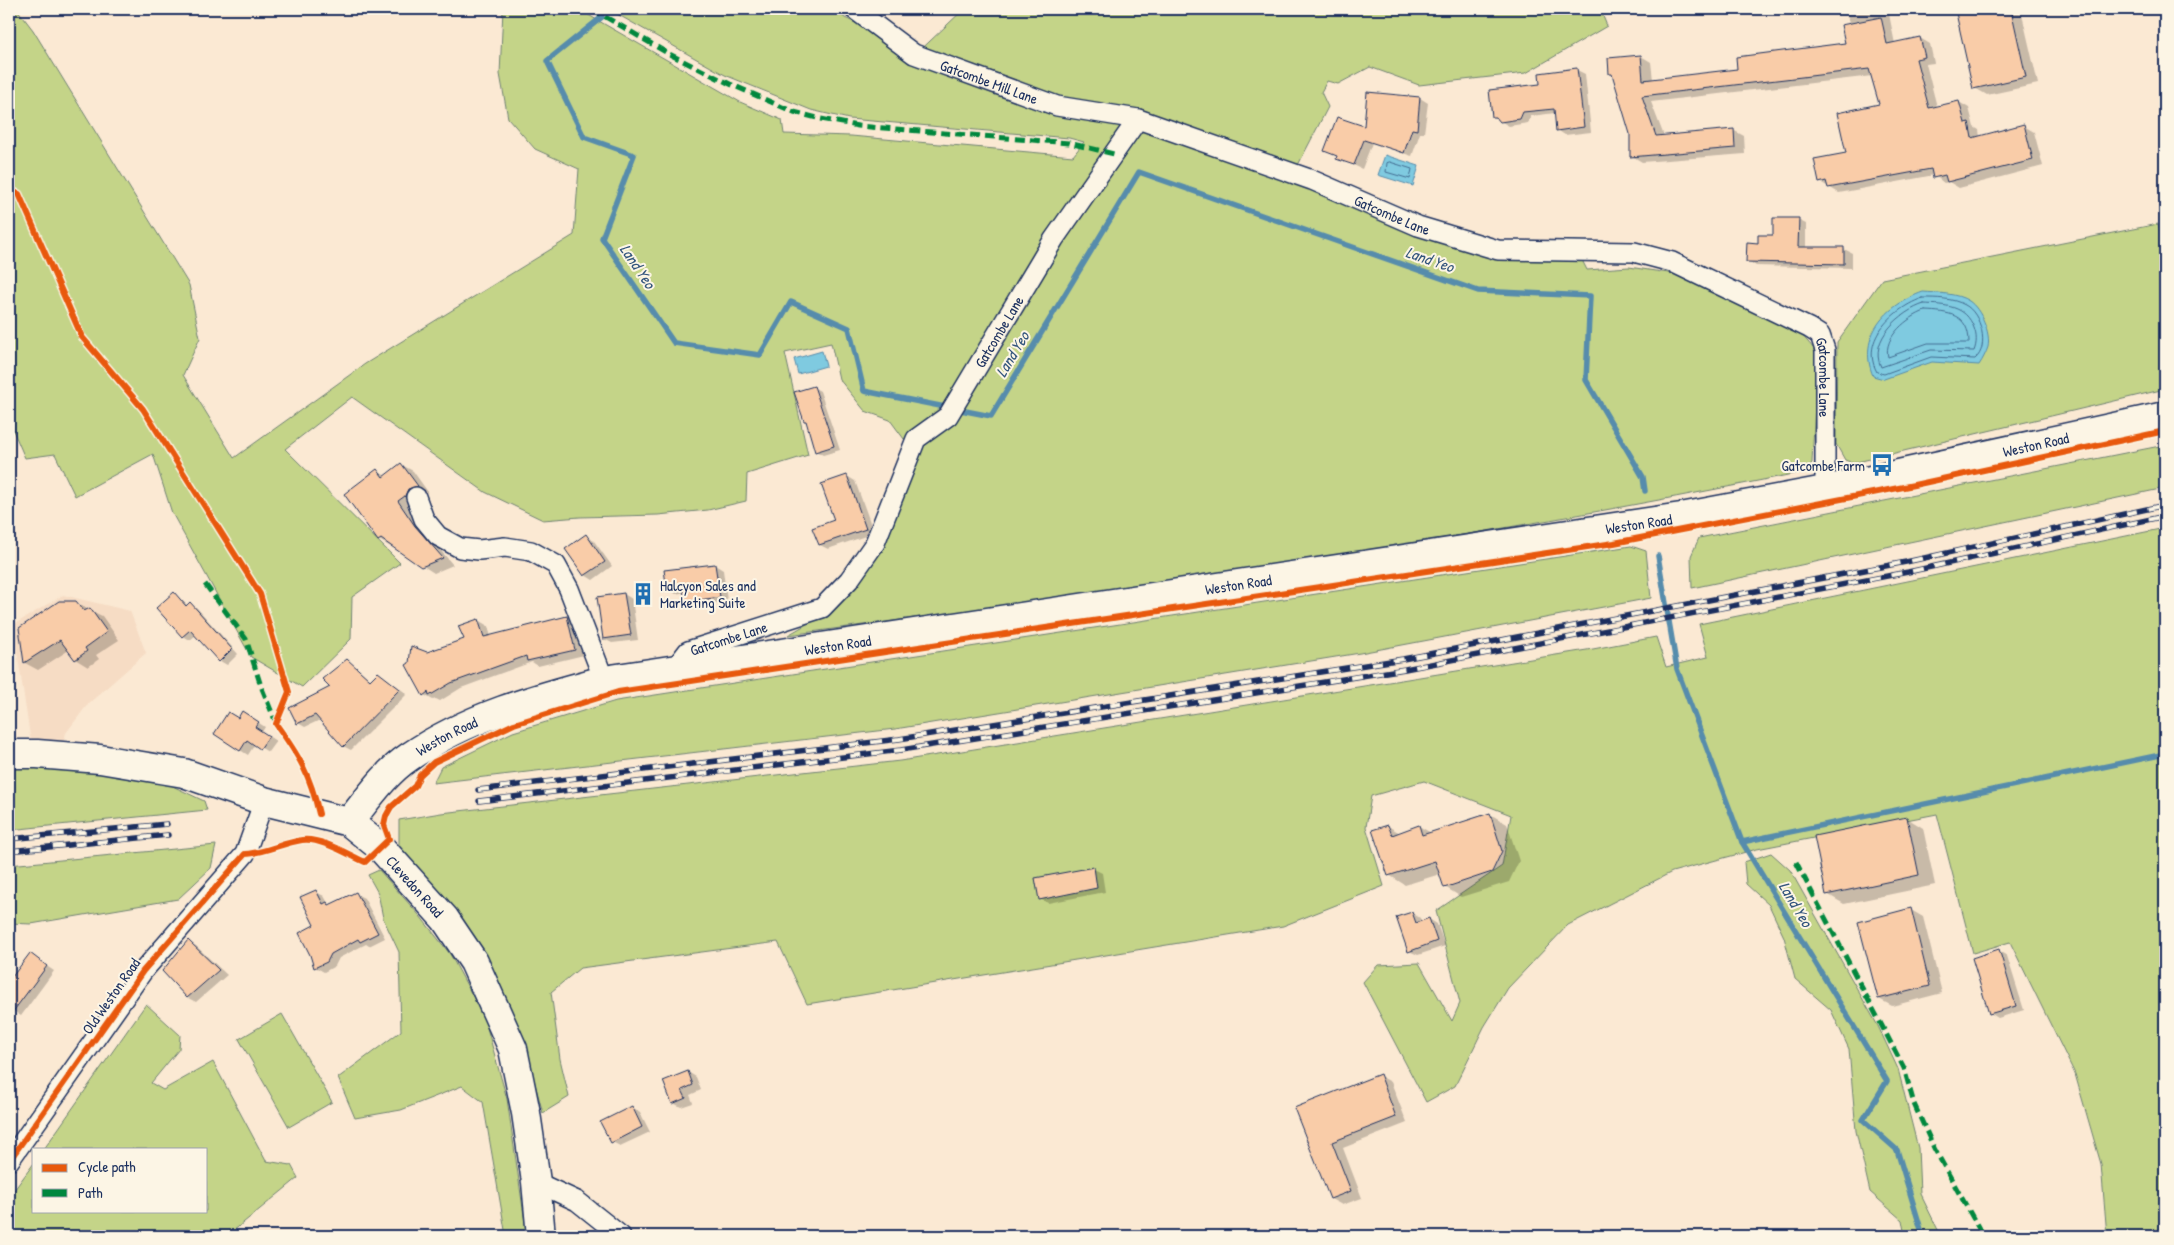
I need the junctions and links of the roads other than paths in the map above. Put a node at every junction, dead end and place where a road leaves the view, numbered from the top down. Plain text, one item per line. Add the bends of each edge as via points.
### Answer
1 (854, 9) edge
2 (1138, 119) junction
3 (2165, 416) edge
4 (1826, 490) junction
5 (416, 497) dead end
6 (675, 668) junction
7 (604, 680) junction
8 (9, 754) edge
9 (264, 801) junction
10 (349, 822) junction
11 (9, 1161) edge
12 (536, 1182) junction
13 (541, 1236) edge
14 (621, 1236) edge

1 - 2 street, Gatcombe Mill Lane via 914,54 1057,106
2 - 4 street, Gatcombe Lane via 1312,180 1418,226 1498,250 1634,252 1672,262 1809,328 1820,335 1825,350
2 - 6 street, Gatcombe Lane via 1054,239 952,409 916,439 874,543 849,580 822,608 688,651
3 - 4 street, Weston Road
4 - 6 street, Weston Road via 1682,518
5 - 7 street via 424,519 438,536 460,548 505,547 531,551 556,565
6 - 7 street, Weston Road
7 - 10 street, Weston Road via 535,699 459,728 407,758
8 - 9 street, Clevedon Road via 100,759 184,773
9 - 10 street, Clevedon Road
9 - 11 street, Old Weston Road via 245,854 143,971
10 - 12 street, Clevedon Road via 380,847 445,919 474,962 513,1049
12 - 13 street, Clevedon Road
12 - 14 street via 577,1201

